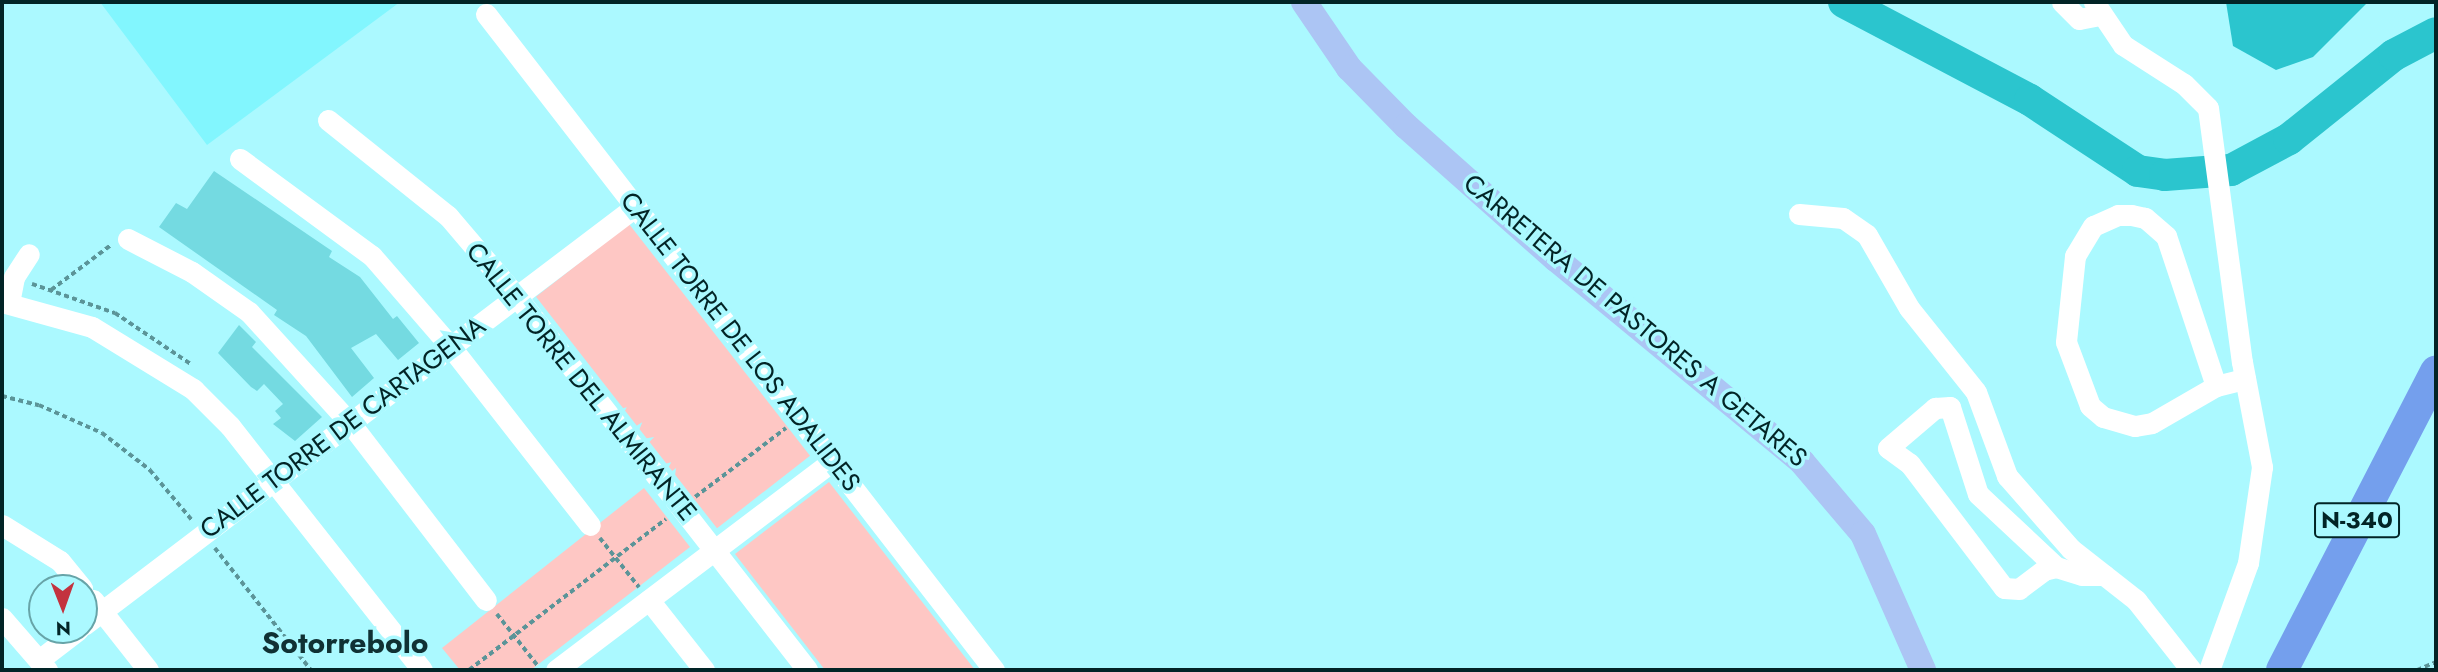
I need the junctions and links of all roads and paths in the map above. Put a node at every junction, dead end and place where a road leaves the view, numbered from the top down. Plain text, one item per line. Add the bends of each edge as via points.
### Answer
1 (1304, 2) edge
2 (2062, 2) edge
3 (2096, 8) edge
4 (486, 14) dead end
5 (328, 120) dead end
6 (240, 159) dead end
7 (636, 206) junction
8 (1800, 214) dead end
9 (128, 239) joint
10 (29, 254) dead end
11 (51, 290) dead end
12 (517, 296) junction
13 (5, 302) edge
14 (450, 346) junction
15 (2436, 371) edge
16 (2245, 379) junction
17 (2216, 386) junction
18 (2, 396) edge
19 (2436, 398) edge
20 (799, 418) junction
21 (350, 423) junction
22 (832, 461) junction
23 (274, 481) junction
24 (681, 508) junction
25 (2, 525) edge
26 (590, 525) joint
27 (203, 533) junction
28 (715, 550) junction
29 (616, 558) junction
30 (2056, 568) junction
31 (71, 574) edge
32 (2104, 575) junction
33 (486, 600) joint
34 (649, 600) junction
35 (98, 607) edge
36 (102, 612) junction
37 (98, 615) edge
38 (2, 618) edge
39 (514, 635) junction
40 (64, 644) edge
41 (2436, 662) edge
42 (43, 665) edge
43 (148, 670) edge
44 (311, 670) edge
45 (422, 670) edge
46 (469, 670) edge
47 (541, 670) edge
48 (556, 670) edge
49 (704, 670) edge
50 (807, 670) edge
51 (994, 670) edge
52 (1923, 670) edge
53 (2191, 670) edge
54 (2209, 670) edge
55 (2282, 670) edge
56 (2296, 670) edge
57 (2417, 670) edge

1 - 52 main road, CARRETERA DE PASTORES A GETARES via 1349,68 1396,118 1556,259 1802,462 1863,534
2 - 3 street via 2079,19
3 - 16 street via 2123,45 2184,83 2208,108
4 - 7 street, CALLE TORRE DE LOS ADALIDES
5 - 12 street, CALLE TORRE DEL ALMIRANTE via 448,216
6 - 14 street via 372,256
7 - 12 street, CALLE TORRE DE CARTAGENA
7 - 20 street, CALLE TORRE DE LOS ADALIDES
8 - 32 street via 1843,218 1867,235 1909,308 1976,393 2007,476 2071,549
9 - 11 path via 123,237
9 - 21 street via 192,272 249,312
10 - 13 street via 13,277
12 - 14 street, CALLE TORRE DE CARTAGENA
12 - 24 street, CALLE TORRE DEL ALMIRANTE
13 - 23 street via 92,327 170,372 230,426
14 - 21 street, CALLE TORRE DE CARTAGENA
14 - 26 street
15 - 55 highway, N-340
16 - 17 street
16 - 54 street via 2256,428 2261,489 2239,593
17 - 17 street via 2152,423 2136,426 2110,421 2090,406 2066,342 2075,256 2093,226 2118,215 2131,215 2145,218 2166,236
18 - 27 path via 39,404 102,433 150,470
19 - 56 highway, N-340
20 - 22 street, CALLE TORRE DE LOS ADALIDES
20 - 24 path
21 - 23 street, CALLE TORRE DE CARTAGENA
21 - 33 street
22 - 28 street
22 - 51 street, CALLE TORRE DE LOS ADALIDES
23 - 27 street, CALLE TORRE DE CARTAGENA
23 - 45 street
24 - 28 street, CALLE TORRE DEL ALMIRANTE
24 - 29 path
25 - 31 street via 60,561
26 - 29 path
27 - 36 street, CALLE TORRE DE CARTAGENA
27 - 44 path
28 - 34 street
28 - 50 street, CALLE TORRE DEL ALMIRANTE
29 - 34 path
29 - 39 path
30 - 30 street via 2044,570 2019,589 2004,588 1910,464 1888,448 1935,408 1950,407 1978,494
30 - 32 street
32 - 53 street via 2136,600
33 - 39 path
34 - 48 street
34 - 49 street
35 - 36 street
36 - 37 street, CALLE TORRE DE CARTAGENA
36 - 43 street
38 - 42 street
39 - 46 path
39 - 47 path
40 - 42 street
41 - 57 path

